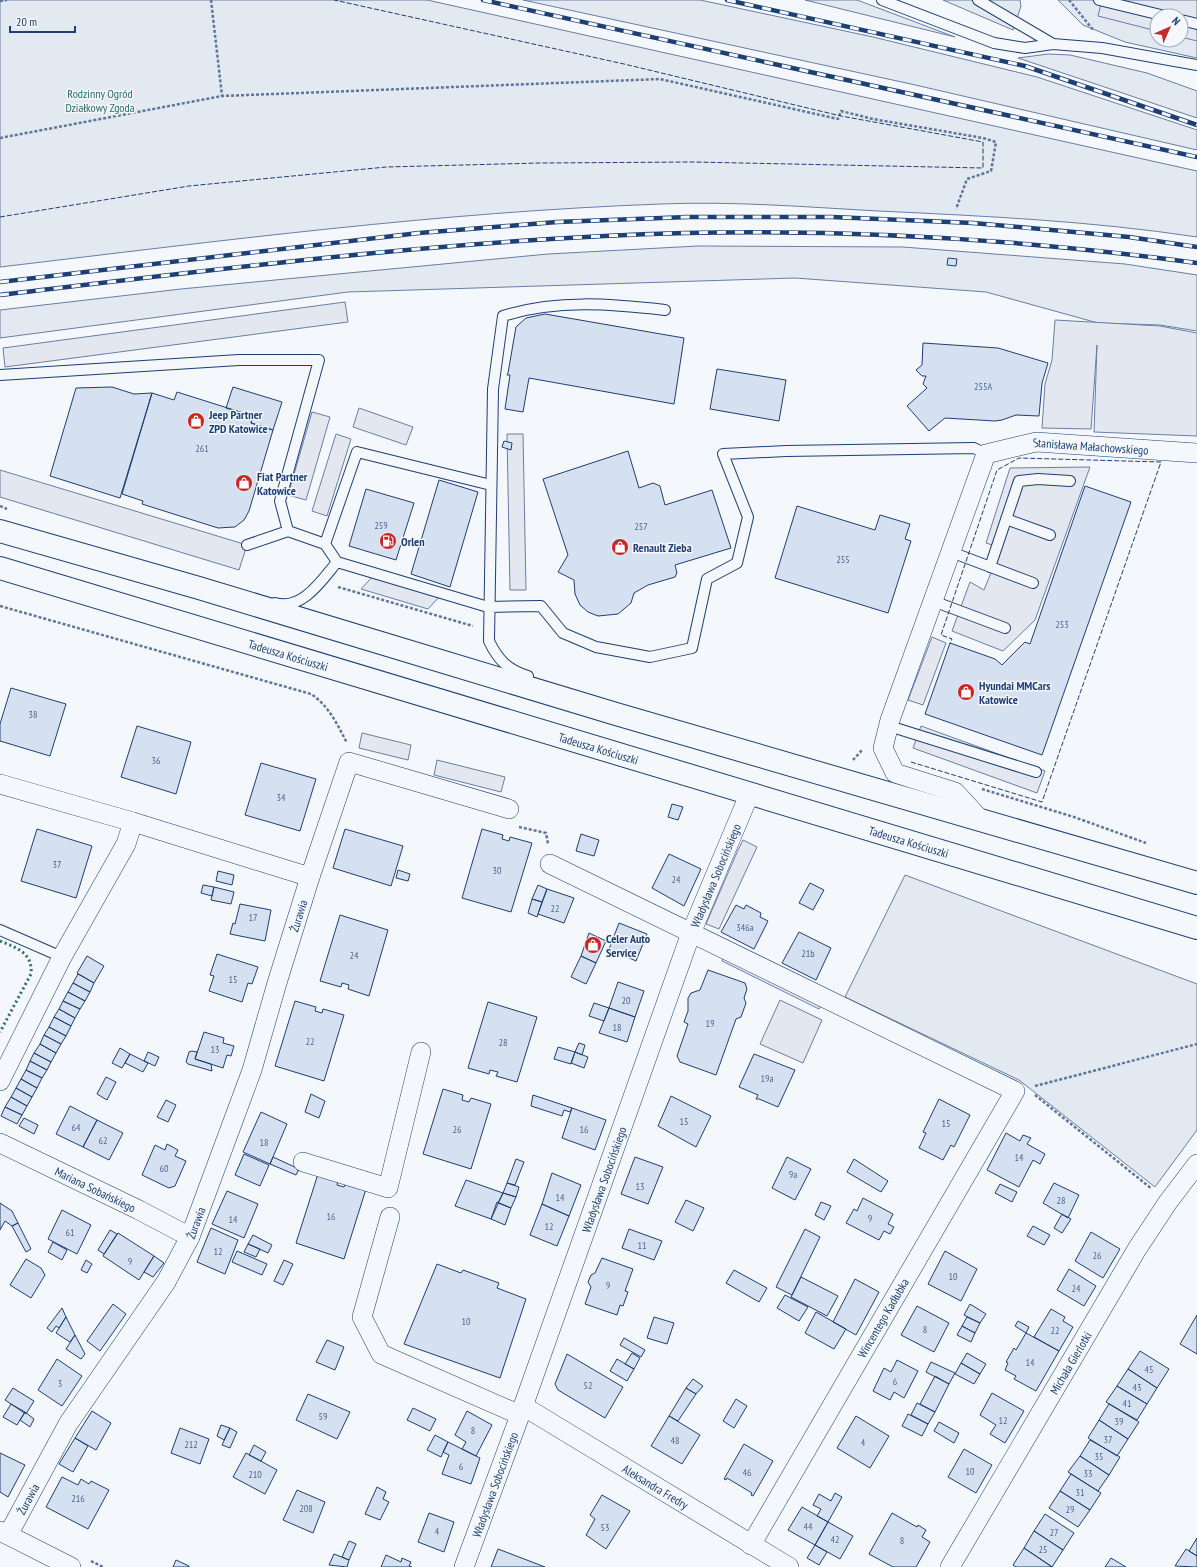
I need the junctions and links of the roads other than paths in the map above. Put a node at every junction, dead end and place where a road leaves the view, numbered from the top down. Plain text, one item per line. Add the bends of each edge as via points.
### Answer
1 (882, 0) edge
2 (978, 0) edge
3 (1099, 0) edge
4 (1149, 12) edge
5 (1053, 44) junction
6 (1197, 66) edge
7 (665, 310) dead end
8 (0, 375) edge
9 (1197, 453) edge
10 (986, 454) junction
11 (1070, 481) dead end
12 (491, 485) junction
13 (1006, 520) junction
14 (0, 531) edge
15 (288, 531) junction
16 (1050, 535) dead end
17 (325, 544) junction
18 (247, 545) dead end
19 (951, 552) junction
20 (337, 562) junction
21 (990, 567) junction
22 (0, 568) edge
23 (1033, 583) dead end
24 (199, 588) junction
25 (933, 601) junction
26 (488, 607) junction
27 (1005, 628) dead end
28 (537, 679) dead end
29 (564, 687) dead end
30 (616, 714) junction
31 (889, 726) junction
32 (1036, 772) dead end
33 (0, 784) edge
34 (749, 795) junction
35 (509, 809) road end
36 (979, 818) junction
37 (132, 822) junction
38 (550, 864) road end
39 (310, 876) junction
40 (1197, 882) edge
41 (1197, 928) edge
42 (0, 930) edge
43 (691, 933) junction
44 (62, 957) junction
45 (421, 1052) dead end
46 (0, 1081) edge
47 (0, 1143) edge
48 (303, 1162) dead end
49 (1197, 1164) edge
50 (390, 1217) dead end
51 (190, 1237) junction
52 (522, 1410) junction
53 (4, 1533) edge
54 (751, 1545) junction
55 (71, 1567) edge
56 (464, 1567) edge
57 (789, 1567) edge
58 (950, 1567) edge

1 - 5 lane via 994,43 1025,48
2 - 5 lane
3 - 4 lane
5 - 6 lane via 1102,48
7 - 12 lane via 603,304 567,304 503,316 493,389
8 - 15 lane via 239,360 318,360 280,501
9 - 10 street, Stanisława Małachowskiego via 1036,442
10 - 19 street
10 - 26 lane via 974,448 723,454 748,517 737,563 707,579 692,648 650,657 596,647 564,633 541,606
11 - 13 lane via 1019,481
12 - 17 lane via 357,452
12 - 26 lane
13 - 16 lane
13 - 21 lane
14 - 24 main road
15 - 17 lane
15 - 18 lane
17 - 20 lane
19 - 21 lane
19 - 25 street
20 - 24 lane via 297,602 280,604 250,595
20 - 26 lane
21 - 23 lane
22 - 34 main road, Tadeusza Kościuszki
24 - 30 main road
25 - 27 lane
25 - 31 street
26 - 28 lane via 489,641 497,658 517,673
29 - 30 lane
30 - 36 main road
31 - 32 lane
31 - 36 street via 883,748 894,773 955,792
33 - 37 street
34 - 41 main road, Tadeusza Kościuszki
34 - 43 street, Władysława Sobocińskiego
35 - 39 street, Żurawia via 349,762
36 - 40 main road
37 - 39 street
37 - 44 street via 126,844
38 - 43 street
39 - 51 street, Żurawia via 252,1070
42 - 44 lane
43 - 52 street, Władysława Sobocińskiego
43 - 54 street, Wincentego Kadłubka via 1020,1089
44 - 46 street
45 - 48 street via 388,1188
47 - 51 street, Mariana Sobańskiego
49 - 58 street, Michała Gierlotki via 1137,1249
50 - 52 street, Aleksandra Fredry via 362,1317 381,1354
51 - 53 street, Żurawia via 166,1282 68,1424
52 - 54 street, Aleksandra Fredry
52 - 56 street, Władysława Sobocińskiego
53 - 55 street
54 - 57 street, Aleksandra Fredry

